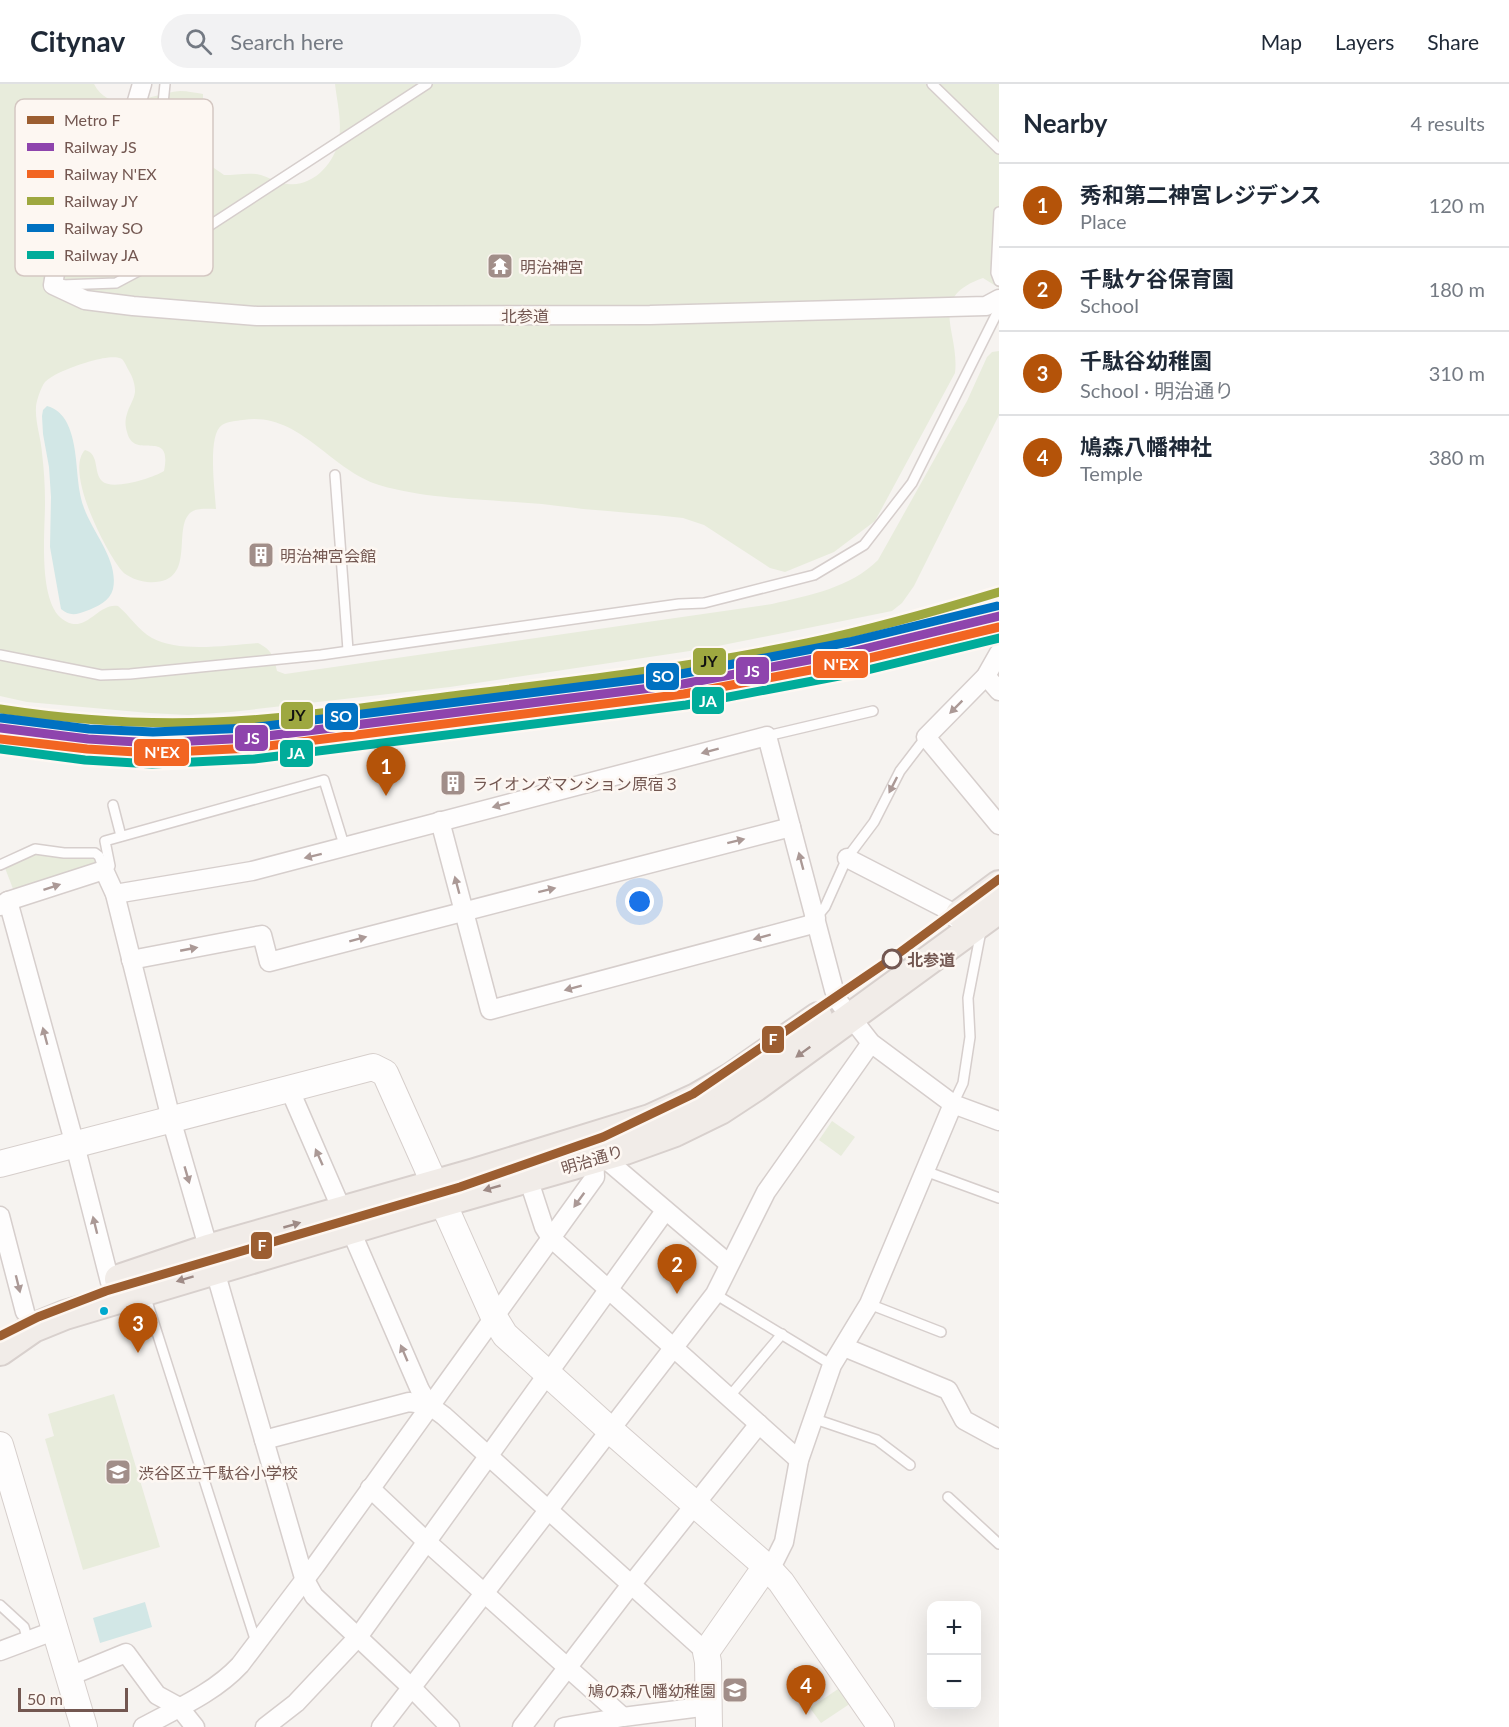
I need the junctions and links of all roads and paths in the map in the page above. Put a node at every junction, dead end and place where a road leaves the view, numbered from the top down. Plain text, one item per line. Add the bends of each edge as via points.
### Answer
1 (141, 84) edge
2 (165, 84) edge
3 (427, 84) edge
4 (932, 84) edge
5 (137, 99) edge
6 (163, 99) edge
7 (999, 149) edge
8 (999, 212) edge
9 (213, 225) edge
10 (55, 276) edge
11 (129, 276) edge
12 (999, 281) edge
13 (53, 285) junction
14 (999, 299) edge
15 (999, 309) edge
16 (334, 476) dead end
17 (348, 650) junction
18 (999, 653) edge
19 (0, 655) edge
20 (986, 676) junction
21 (999, 691) edge
22 (873, 711) dead end
23 (767, 736) junction
24 (926, 737) junction
25 (113, 805) dead end
26 (440, 821) junction
27 (999, 825) edge
28 (791, 827) junction
29 (121, 836) junction
30 (345, 848) junction
31 (847, 858) junction
32 (0, 865) edge
33 (104, 870) junction
34 (999, 885) edge
35 (115, 894) junction
36 (4, 904) edge
37 (465, 911) junction
38 (991, 915) edge
39 (816, 918) junction
40 (955, 918) junction
41 (131, 960) junction
42 (845, 1010) junction
43 (871, 1043) junction
44 (289, 1088) junction
45 (953, 1104) junction
46 (171, 1119) junction
47 (999, 1121) edge
48 (75, 1145) junction
49 (598, 1157) junction
50 (0, 1164) edge
51 (925, 1171) junction
52 (528, 1178) junction
53 (438, 1193) junction
54 (999, 1198) edge
55 (665, 1211) junction
56 (0, 1216) edge
57 (347, 1220) junction
58 (551, 1238) junction
59 (211, 1259) junction
60 (729, 1264) junction
61 (110, 1282) junction
62 (141, 1282) junction
63 (608, 1289) junction
64 (714, 1294) junction
65 (869, 1305) junction
66 (25, 1312) junction
67 (495, 1317) junction
68 (0, 1328) edge
69 (941, 1332) dead end
70 (782, 1334) junction
71 (672, 1346) junction
72 (844, 1347) junction
73 (0, 1351) edge
74 (832, 1365) junction
75 (549, 1373) junction
76 (729, 1397) junction
77 (429, 1405) junction
78 (812, 1418) junction
79 (759, 1424) junction
80 (609, 1429) junction
81 (999, 1439) edge
82 (264, 1440) junction
83 (0, 1445) edge
84 (488, 1456) junction
85 (799, 1460) junction
86 (910, 1465) dead end
87 (370, 1488) junction
88 (948, 1497) dead end
89 (695, 1504) junction
90 (548, 1510) junction
91 (427, 1542) junction
92 (999, 1544) edge
93 (768, 1568) junction
94 (304, 1578) junction
95 (630, 1586) junction
96 (485, 1593) junction
97 (0, 1605) edge
98 (56, 1630) junction
99 (358, 1637) junction
100 (28, 1641) junction
101 (259, 1641) junction
102 (0, 1651) edge
103 (706, 1652) junction
104 (568, 1666) junction
105 (69, 1676) junction
106 (412, 1688) junction
107 (179, 1707) junction
108 (709, 1716) edge
109 (623, 1717) junction
110 (84, 1727) edge
111 (142, 1727) edge
112 (195, 1727) edge
113 (265, 1727) edge
114 (381, 1727) edge
115 (450, 1727) edge
116 (522, 1727) edge
117 (564, 1727) edge
118 (881, 1727) edge

1 - 5 street
2 - 6 lane
3 - 9 lane
4 - 7 lane
8 - 12 lane
10 - 13 street
11 - 13 lane via 116,283
13 - 14 street, 北参道 via 85,300 257,316 732,313 986,306
15 - 17 lane via 912,483 864,546 832,566 814,575 704,603
16 - 17 lane
17 - 19 lane via 101,675
18 - 20 street
20 - 21 street
20 -> 24 street
22 - 23 lane
23 -> 26 street
23 - 28 street
24 - 27 street
24 -> 31 lane via 900,771 874,822
25 - 29 lane
26 - 30 street
37 -> 26 street
37 -> 28 street
39 -> 28 street
29 - 30 lane via 324,780
29 - 33 lane via 105,841 110,866
30 -> 35 street via 252,871
31 - 39 lane
31 - 40 street via 946,909
32 - 33 lane via 35,849 95,853
33 - 35 street
36 -> 33 street
34 - 40 main road, 明治通り
35 - 41 street
48 -> 36 street
39 -> 37 street via 809,924 490,1010
41 -> 37 street via 262,935 269,962
38 - 42 main road, 明治通り
38 - 45 lane via 968,998 970,1037 963,1083
39 - 42 street
40 - 42 main road, 明治通り
41 - 46 street
42 - 43 street
42 -> 49 main road, 明治通り via 755,1087 720,1110 675,1132
42 - 53 main road, 明治通り via 673,1110
43 - 45 street
43 - 60 street via 766,1192
44 - 46 street
44 - 53 street via 373,1067 385,1073
57 -> 44 street
45 - 47 street
45 - 51 street
46 - 48 street
46 -> 59 street
48 - 50 street
61 -> 48 street
49 - 52 main road, 明治通り
49 - 55 street
49 -> 58 street via 595,1177
51 - 54 lane
51 - 65 street
52 -> 53 main road, 明治通り
52 - 58 street
53 - 57 main road, 明治通り
53 - 67 street
55 - 60 street
55 - 63 street
56 -> 66 street
57 - 59 main road, 明治通り
77 -> 57 street
58 - 63 street
58 - 67 street
59 - 62 main road, 明治通り
59 - 82 street
60 - 64 street
61 - 62 main road, 明治通り
61 - 66 main road, 明治通り
62 - 73 main road, 明治通り via 33,1328
62 - 101 lane via 254,1636
63 - 71 street
63 - 75 street
64 - 70 lane
64 - 71 street
65 - 69 lane
65 - 72 street
66 - 68 main road, 明治通り
67 - 75 street via 506,1335
67 - 77 street
70 - 74 lane
70 - 76 lane
71 - 76 street
71 - 80 street
72 - 74 street
72 - 81 street via 948,1390 964,1420
74 - 78 street
75 - 80 street
75 - 84 street
76 - 79 street
77 - 82 street via 409,1402
77 - 84 street
77 - 87 street
78 - 85 street
78 - 86 lane via 877,1440
79 - 85 street
79 - 89 street
80 - 89 street
80 - 90 street
82 - 94 street
83 - 98 street
84 - 90 street
84 - 91 street
85 - 93 street via 784,1542
87 - 91 street
87 - 94 street
88 - 92 lane
89 - 93 street
89 - 95 street
90 - 95 street
90 - 96 street
91 - 96 street
91 - 99 street
93 - 103 street
93 - 118 street
94 - 99 street via 314,1596
94 - 101 street
95 - 103 street
95 - 104 street
96 - 104 street
96 - 106 street
97 - 100 lane via 24,1627
98 - 100 street
98 - 105 street
99 - 106 street
99 - 113 street via 296,1703
100 - 102 street
101 - 107 street via 228,1678
103 - 108 street
104 - 109 street
104 - 116 street
105 - 107 street via 126,1653 157,1695
105 - 110 street
106 - 114 street
106 - 115 street
107 - 111 street
107 - 112 street
108 - 109 street
109 - 117 street

